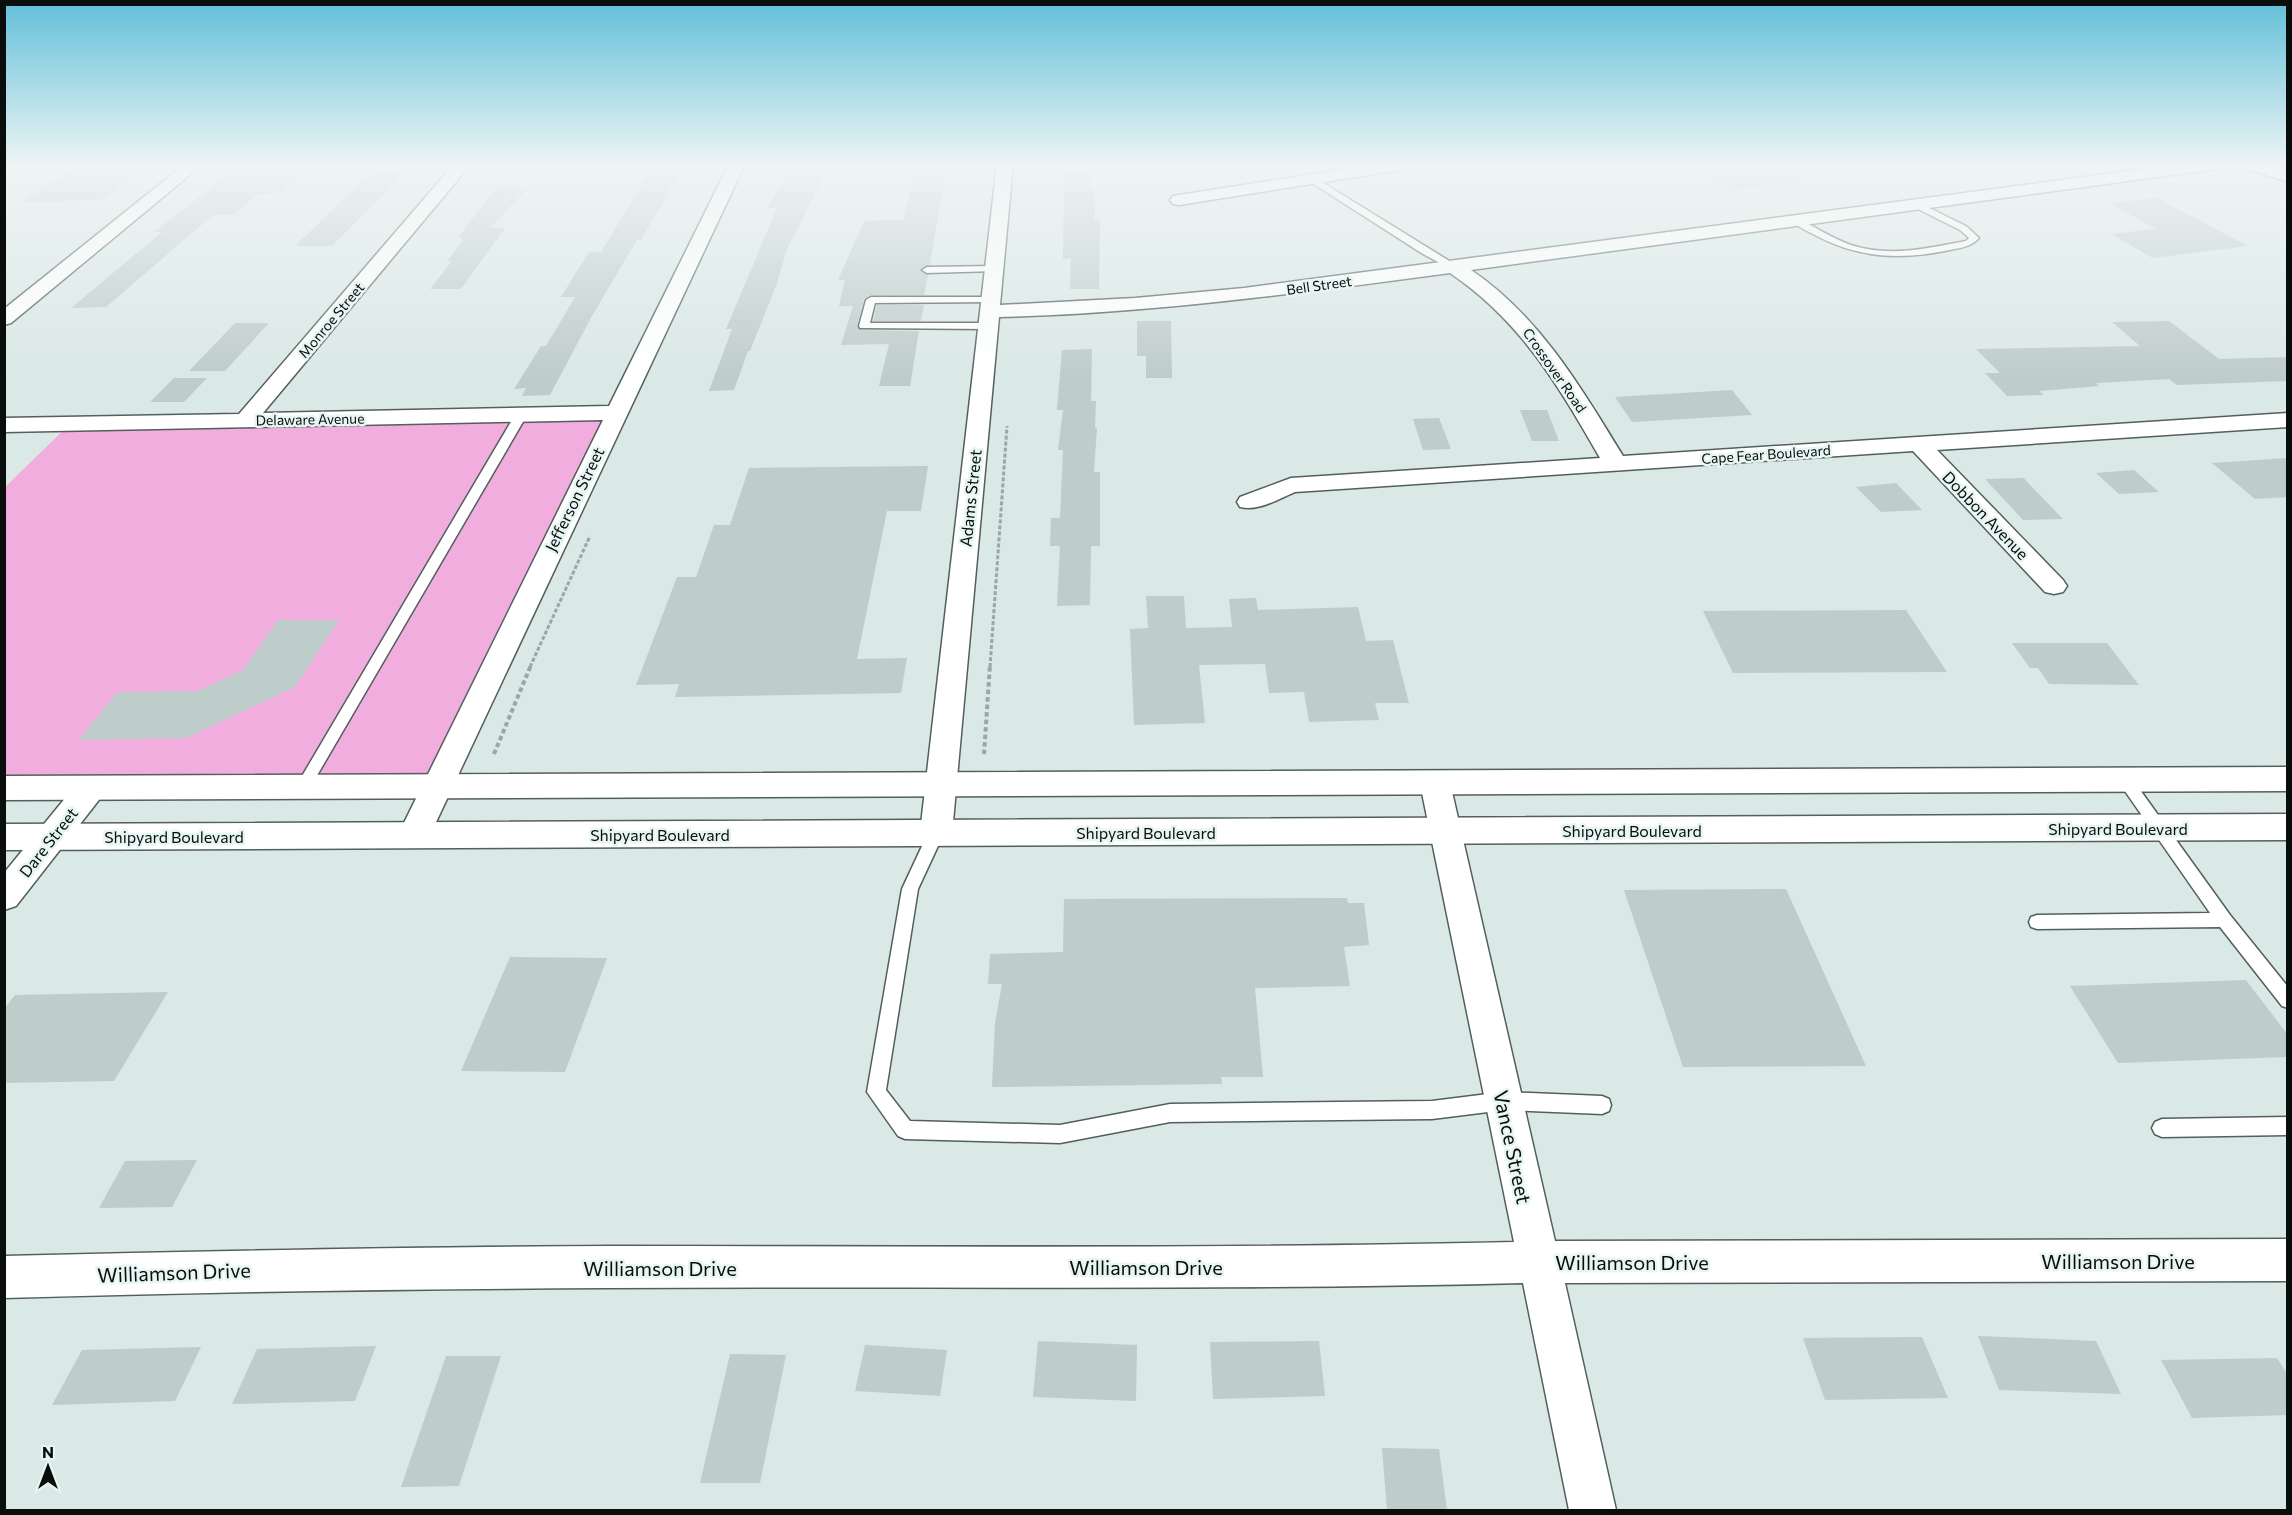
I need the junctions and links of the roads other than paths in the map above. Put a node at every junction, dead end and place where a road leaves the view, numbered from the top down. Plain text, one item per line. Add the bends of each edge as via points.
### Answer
1 (108, 235) edge
2 (403, 235) edge
3 (703, 235) edge
4 (998, 235) edge
5 (1399, 235) edge
6 (1694, 235) edge
7 (1824, 235) edge
8 (1970, 235) edge
9 (1454, 267) junction
10 (994, 269) junction
11 (927, 270) dead end
12 (989, 312) junction
13 (4, 319) edge
14 (616, 413) junction
15 (521, 415) junction
16 (2288, 420) edge
17 (246, 421) junction
18 (4, 425) edge
19 (1919, 444) junction
20 (1615, 463) junction
21 (1249, 502) dead end
22 (2054, 586) dead end
23 (2288, 779) edge
24 (2125, 780) junction
25 (1435, 783) junction
26 (941, 785) junction
27 (437, 787) junction
28 (4, 788) edge
29 (91, 788) junction
30 (303, 788) junction
31 (2158, 827) junction
32 (2288, 827) edge
33 (1445, 831) junction
34 (936, 833) junction
35 (414, 835) junction
36 (4, 837) edge
37 (52, 837) junction
38 (4, 897) edge
39 (2224, 920) junction
40 (2037, 922) dead end
41 (2288, 1001) edge
42 (1504, 1101) junction
43 (1602, 1105) dead end
44 (2288, 1126) edge
45 (2162, 1128) dead end
46 (2288, 1260) edge
47 (1538, 1262) junction
48 (4, 1277) edge
49 (1593, 1510) edge

1 - 13 street
2 - 17 street, Monroe Street
3 - 14 street, Jefferson Street
4 - 10 street, Adams Street
5 - 9 lane
6 - 9 street, Bell Street
7 - 8 lane via 1873,254 1903,256 1969,243 1974,238
9 - 12 street, Bell Street via 1189,301
9 - 20 street, Crossover Road via 1518,317 1570,388
10 - 11 lane
10 - 12 street, Adams Street
12 - 12 lane via 871,300 864,326
12 - 26 street, Adams Street
14 - 15 street, Delaware Avenue
14 - 27 street, Jefferson Street
15 - 17 street, Delaware Avenue
15 - 30 lane
16 - 19 street, Cape Fear Boulevard
17 - 18 street, Delaware Avenue
19 - 20 street, Cape Fear Boulevard
19 - 22 street, Dobbon Avenue
20 - 21 street, Cape Fear Boulevard via 1291,485
23 - 24 main road
24 - 25 main road
24 - 31 lane
25 - 26 main road
25 - 33 street, Vance Street
26 - 27 main road
26 - 34 street, Adams Street
27 - 30 main road
27 - 35 street, Jefferson Street
28 - 29 main road
29 - 30 main road
29 - 37 street, Dare Street
31 - 32 main road, Shipyard Boulevard
31 - 33 main road, Shipyard Boulevard
31 - 39 lane
33 - 34 main road, Shipyard Boulevard
33 - 42 street, Vance Street
34 - 35 main road, Shipyard Boulevard
34 - 42 lane via 910,889 876,1092 905,1130 1060,1134 1170,1113 1432,1110
35 - 37 main road, Shipyard Boulevard
36 - 37 main road, Shipyard Boulevard
37 - 38 street, Dare Street
39 - 40 lane
39 - 41 lane
42 - 43 lane
42 - 47 street, Vance Street
44 - 45 lane
46 - 47 street, Williamson Drive
47 - 48 street, Williamson Drive via 1333,1267 260,1270
47 - 49 street, Vance Street

